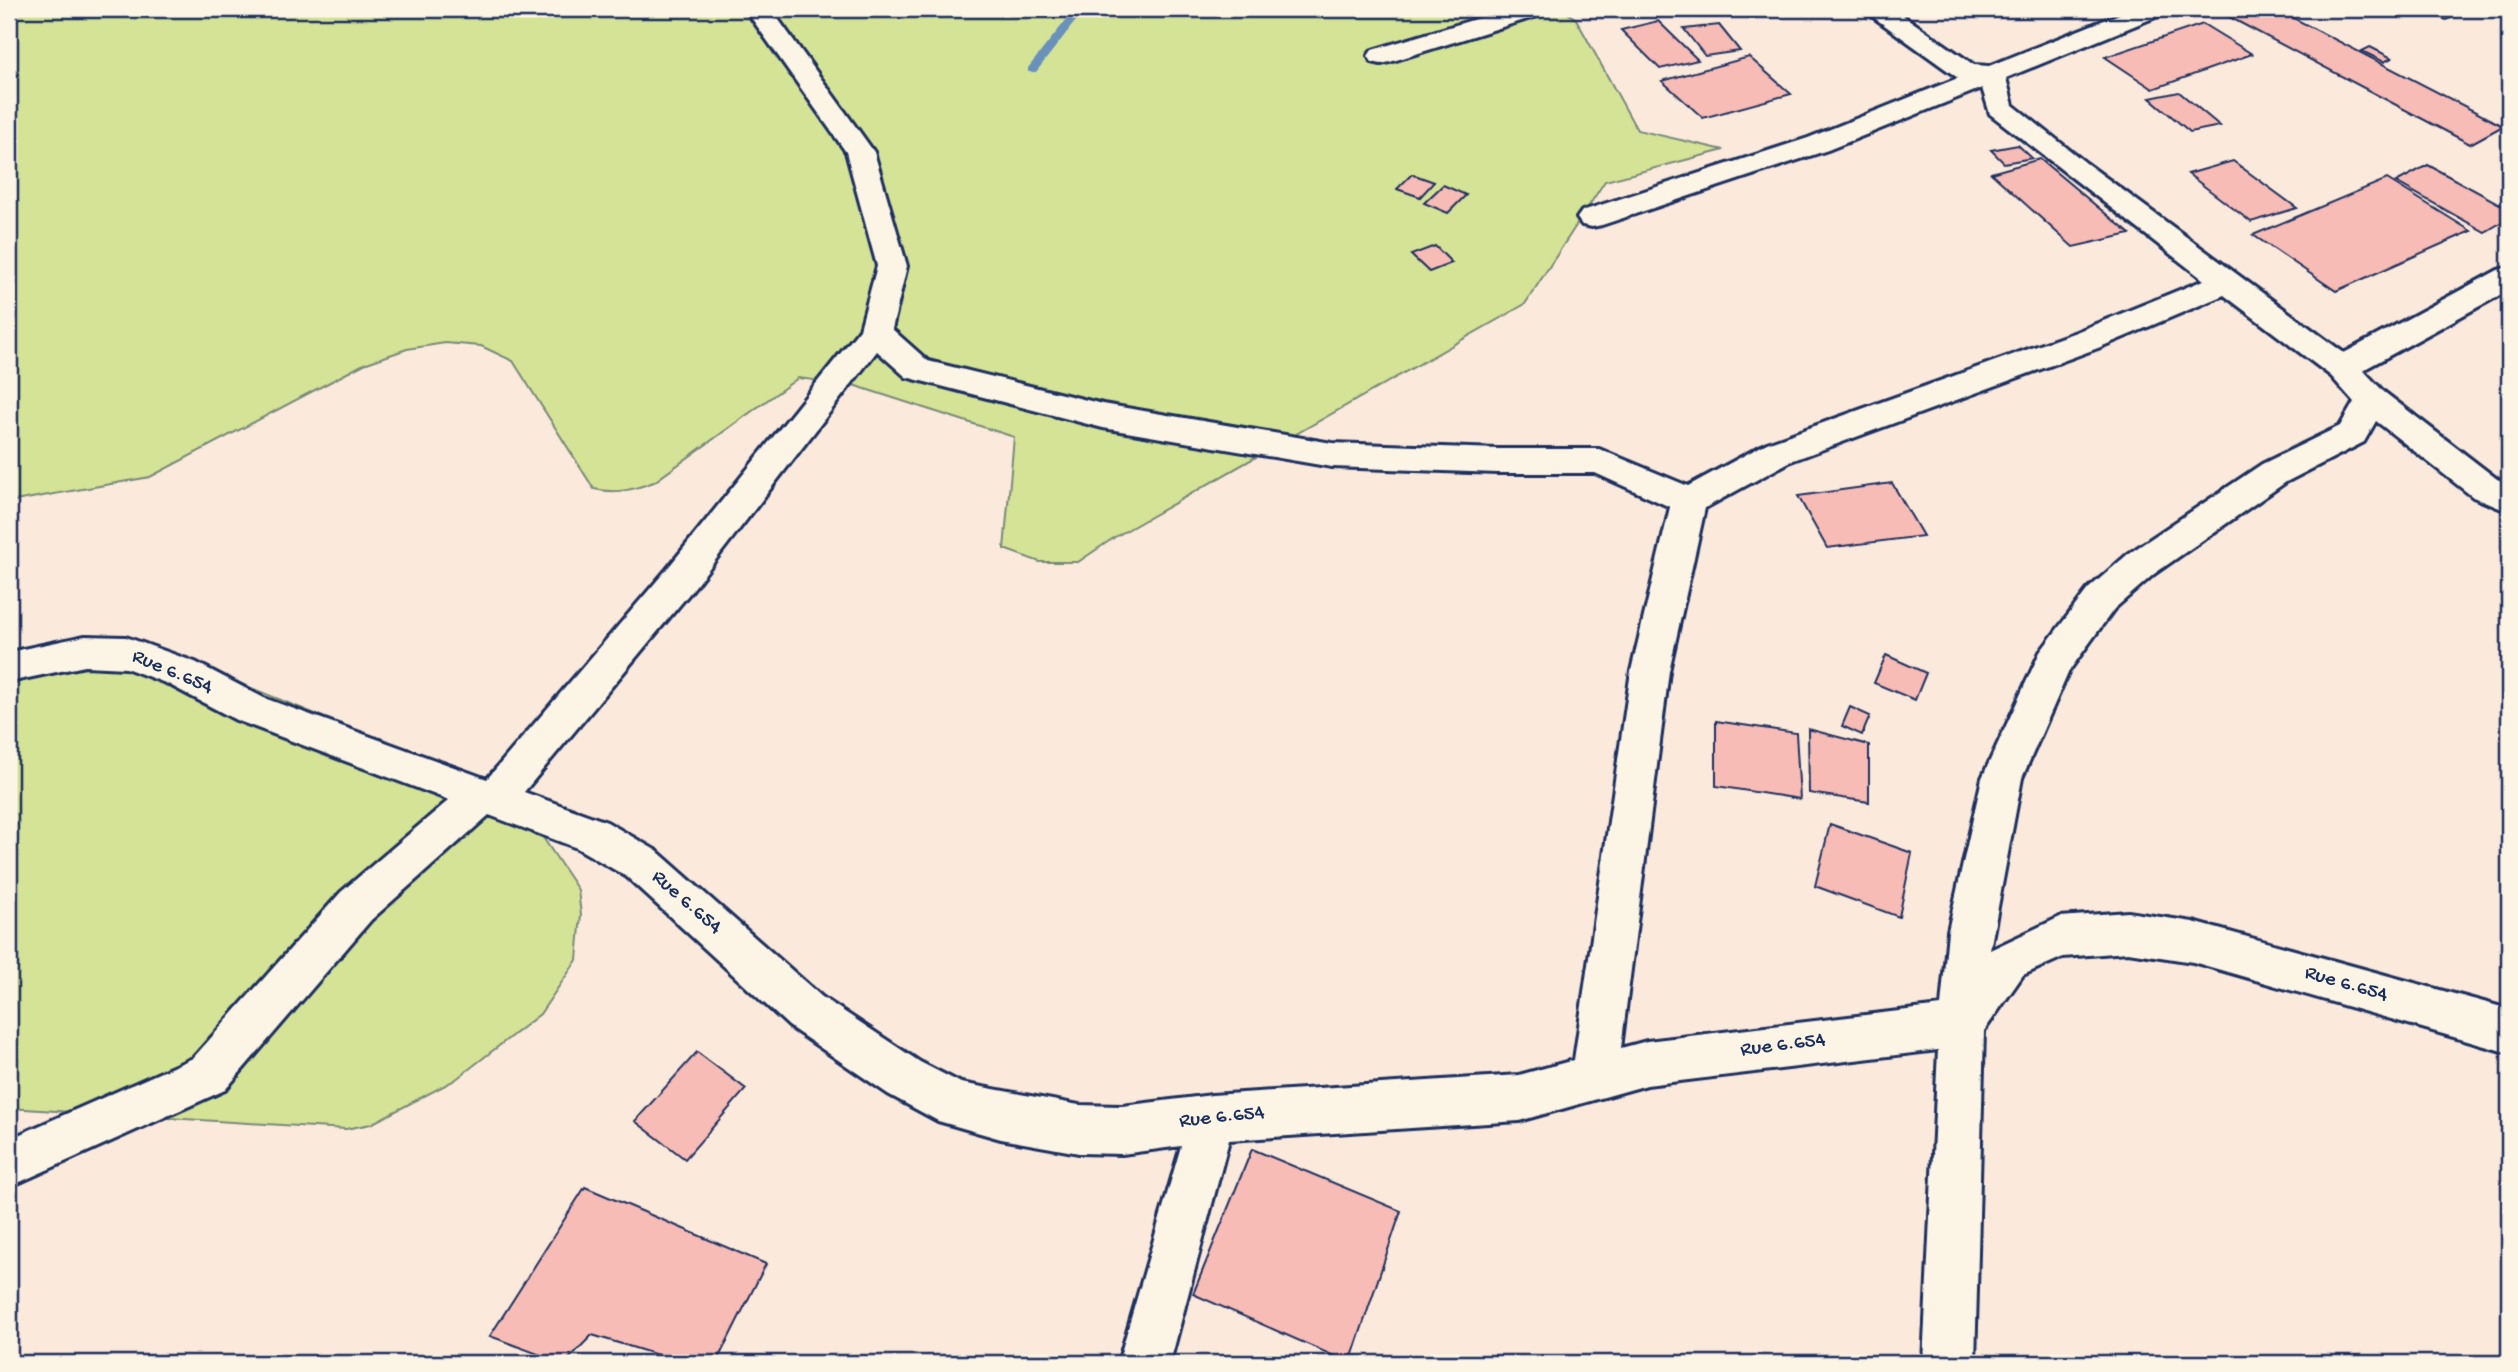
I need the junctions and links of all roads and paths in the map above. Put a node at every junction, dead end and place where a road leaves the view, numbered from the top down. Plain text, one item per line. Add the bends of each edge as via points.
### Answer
1 (758, 9) edge
2 (1535, 9) edge
3 (1878, 9) edge
4 (2154, 9) edge
5 (1381, 56) dead end
6 (1992, 74) junction
7 (1592, 218) dead end
8 (2509, 277) edge
9 (2226, 282) junction
10 (876, 332) junction
11 (2342, 369) junction
12 (2372, 400) junction
13 (2509, 499) edge
14 (1689, 501) junction
15 (9, 667) edge
16 (489, 796) junction
17 (1962, 1025) junction
18 (2509, 1031) edge
19 (1594, 1078) junction
20 (1212, 1118) junction
21 (9, 1163) edge
22 (1144, 1363) edge
23 (1949, 1363) edge

1 - 10 street via 860,152 892,266
2 - 5 street
3 - 6 street via 1969,74
4 - 6 street
6 - 7 street via 1818,144
6 - 9 street via 2000,108
8 - 11 street
9 - 11 street
9 - 14 street via 2087,340 1779,452
10 - 14 street via 917,369 1103,416 1332,455 1600,461
10 - 16 street via 680,579
11 - 12 street
12 - 13 street via 2486,488
12 - 17 street via 2352,433 2274,473 2141,564 2101,600 2053,663 2003,778 1970,931
14 - 19 street via 1650,671
15 - 16 street, Rue 6.654 via 109,650 132,653 250,709
16 - 20 street, Rue 6.654 via 592,835 642,864 806,1012 904,1078 954,1105 1079,1129 1122,1130
16 - 21 street via 356,906 209,1074
17 - 18 street, Rue 6.654 via 2008,961 2060,937 2128,932 2193,942
17 - 19 street, Rue 6.654 via 1647,1063
17 - 23 street
19 - 20 street, Rue 6.654 via 1519,1098
20 - 22 street

